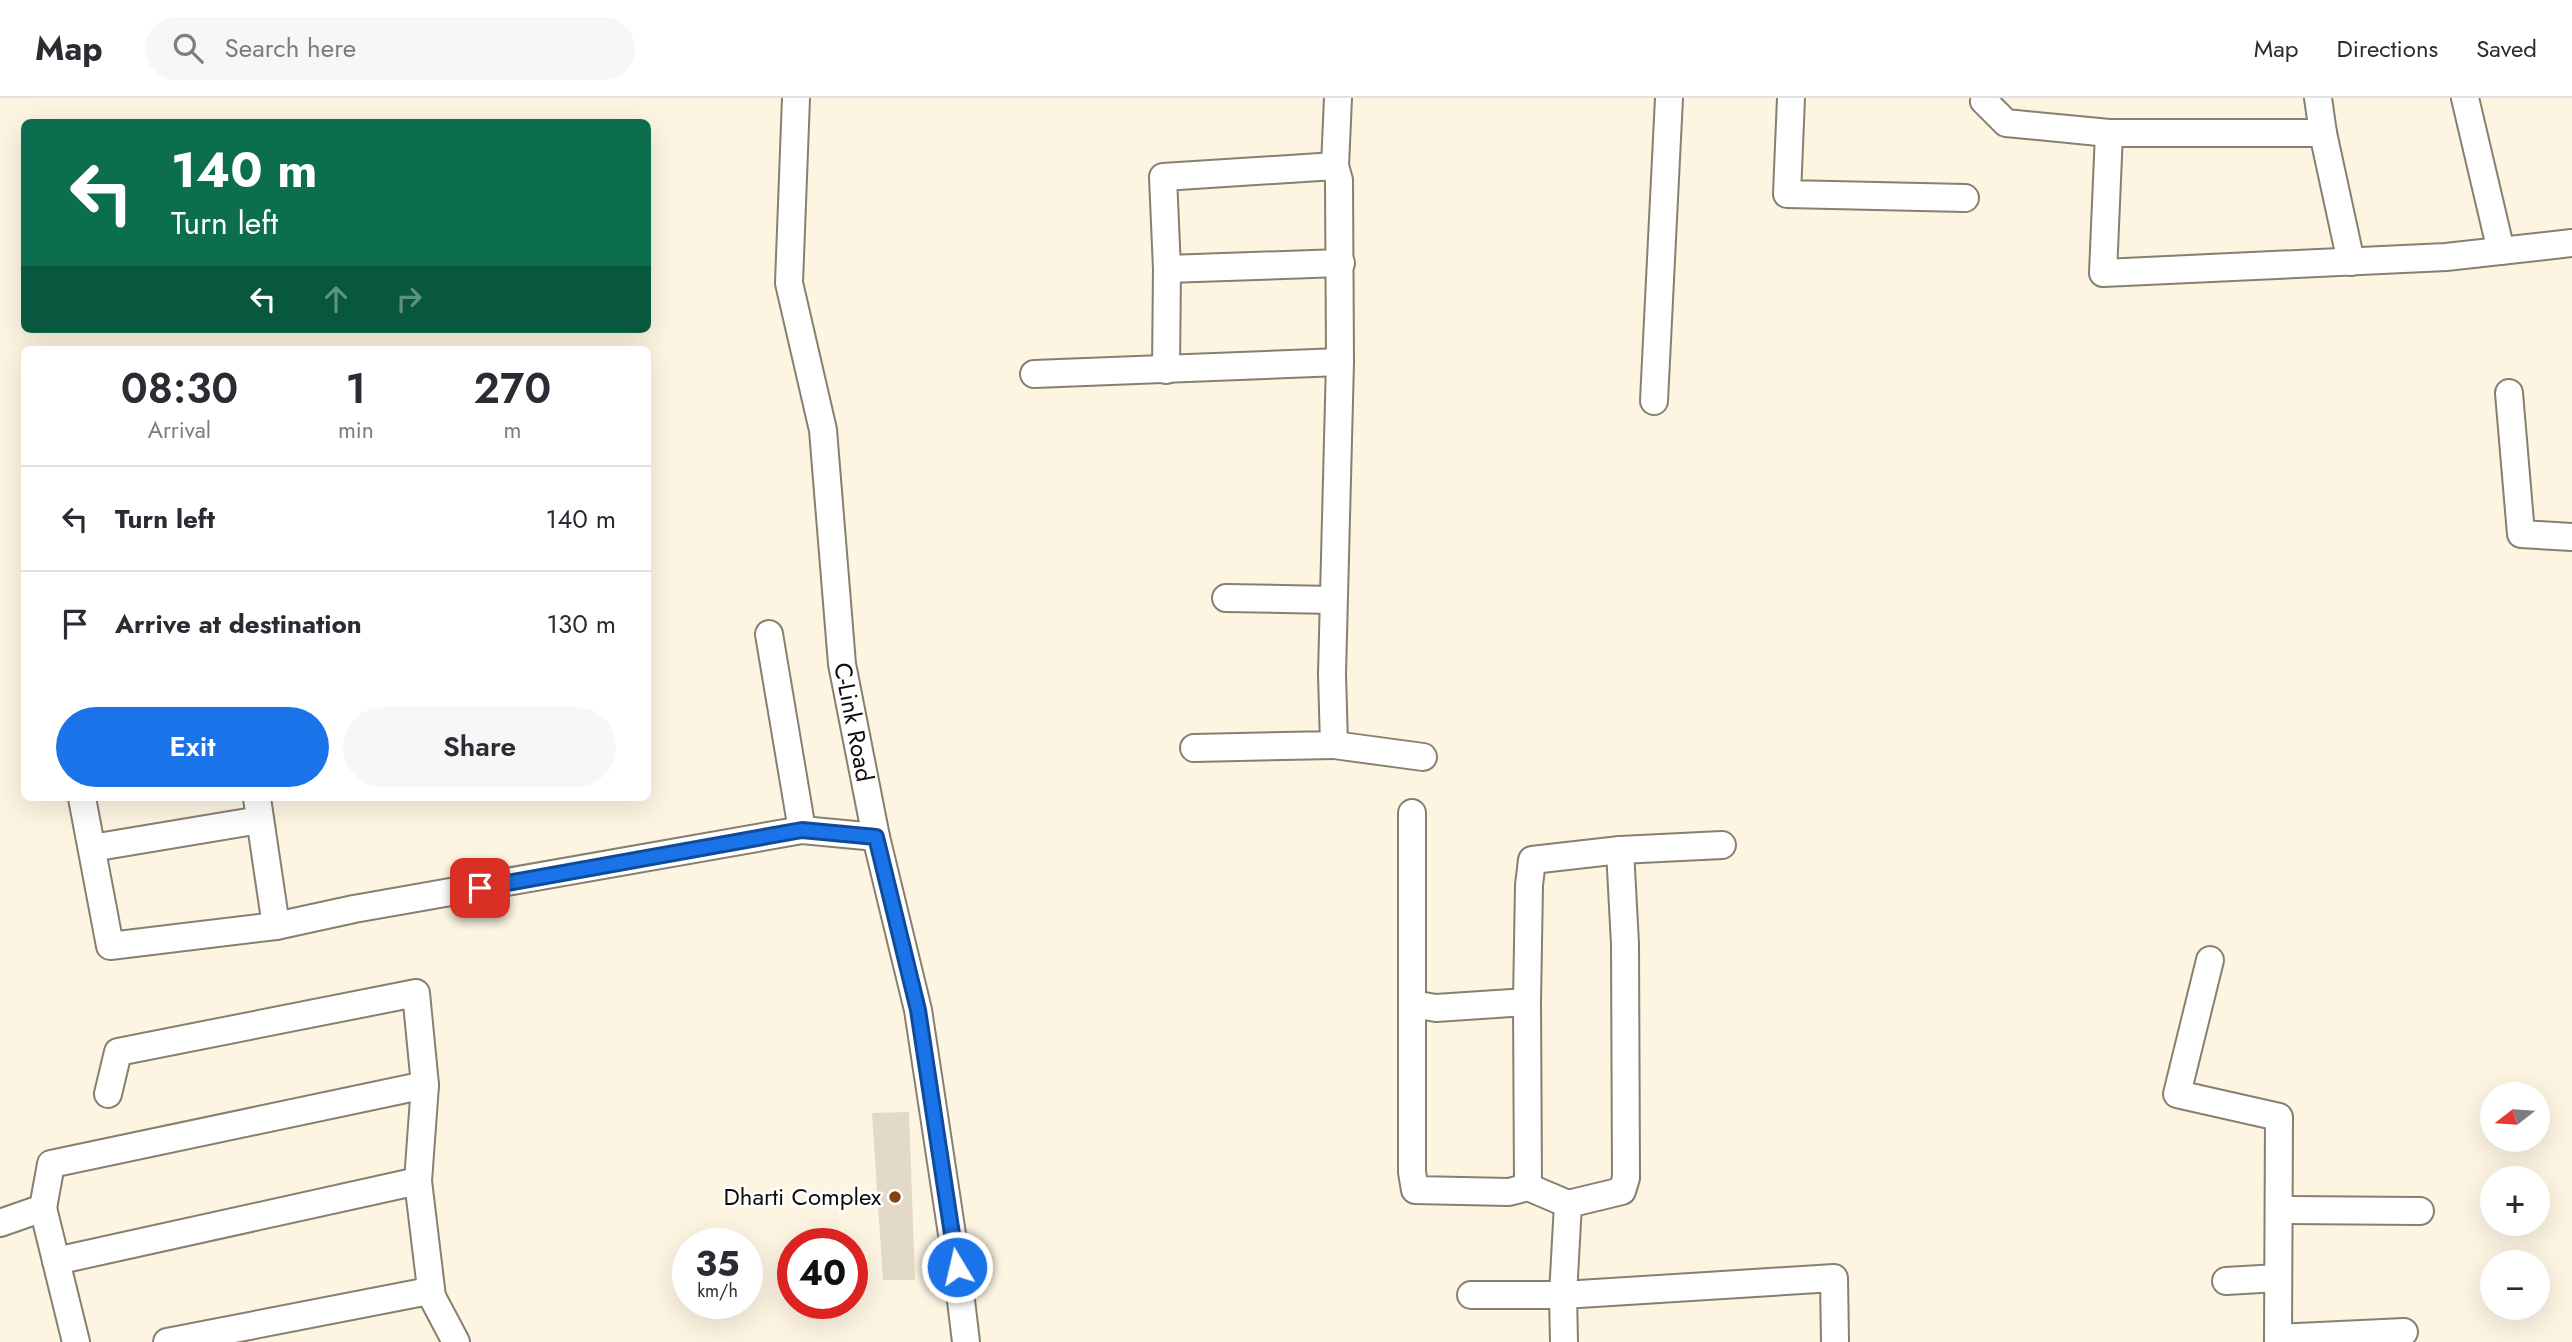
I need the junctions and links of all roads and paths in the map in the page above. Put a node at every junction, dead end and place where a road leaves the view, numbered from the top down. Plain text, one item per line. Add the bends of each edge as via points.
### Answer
1 (796, 98) edge
2 (1338, 98) edge
3 (1669, 98) edge
4 (1791, 98) edge
5 (1985, 98) edge
6 (2318, 98) edge
7 (2465, 98) edge
8 (2109, 133) junction
9 (2323, 133) junction
10 (1335, 166) junction
11 (1965, 198) dead end
12 (2572, 243) edge
13 (2501, 251) junction
14 (2350, 262) junction
15 (1340, 263) junction
16 (1167, 269) junction
17 (1340, 362) junction
18 (1166, 370) junction
19 (1034, 374) dead end
20 (2509, 393) dead end
21 (1654, 401) dead end
22 (2572, 537) edge
23 (1226, 598) dead end
24 (1333, 600) junction
25 (769, 634) dead end
26 (1334, 745) junction
27 (1194, 748) dead end
28 (1423, 757) dead end
29 (83, 801) edge
30 (258, 809) edge
31 (1412, 813) dead end
32 (802, 830) junction
33 (876, 837) junction
34 (1722, 845) dead end
35 (92, 848) junction
36 (1620, 850) junction
37 (276, 926) junction
38 (2210, 960) dead end
39 (1527, 1002) junction
40 (1412, 1004) junction
41 (425, 1085) junction
42 (108, 1094) dead end
43 (418, 1181) junction
44 (1528, 1187) junction
45 (1568, 1204) junction
46 (43, 1208) junction
47 (2279, 1210) junction
48 (2420, 1211) dead end
49 (0, 1223) edge
50 (56, 1261) junction
51 (2278, 1279) junction
52 (2226, 1281) dead end
53 (1471, 1295) dead end
54 (1563, 1296) junction
55 (432, 1297) junction
56 (2404, 1332) dead end
57 (2278, 1340) edge
58 (76, 1342) edge
59 (167, 1342) edge
60 (456, 1342) edge
61 (966, 1342) edge
62 (1564, 1342) edge
63 (1835, 1342) edge

1 - 33 street, C-Link Road via 789,283 823,430 842,664
2 - 10 street
3 - 21 street
4 - 11 street via 1787,194
5 - 8 street via 2006,123
6 - 9 street
7 - 13 street
8 - 9 street
8 - 14 street via 2103,273
9 - 14 street
10 - 15 street
10 - 16 street via 1163,177
12 - 13 street
13 - 14 street
15 - 16 street
15 - 17 street
16 - 18 street
17 - 18 street
17 - 24 street
18 - 19 street
20 - 22 street via 2521,534
23 - 24 street
24 - 26 street
25 - 32 street
26 - 27 street
26 - 28 street
29 - 35 street
30 - 35 street
30 - 37 street
31 - 40 street
32 - 33 street
32 - 37 street
33 - 61 street, C-Link Road via 918,1010
34 - 36 street
35 - 37 street via 110,946
36 - 39 street via 1532,860
36 - 45 street via 1626,1178 1622,1191
38 - 47 street via 2177,1094 2279,1117
39 - 40 street via 1436,1008
39 - 44 street
40 - 44 street via 1415,1190 1509,1192
41 - 42 street via 416,993 118,1052
41 - 43 street
41 - 46 street via 51,1164
43 - 50 street
43 - 55 street
44 - 45 street
45 - 54 street
46 - 49 street
46 - 50 street
47 - 48 street
47 - 51 street
50 - 58 street
51 - 52 street
51 - 57 street
53 - 54 street
54 - 62 street
54 - 63 street via 1834,1278
55 - 59 street via 429,1291
55 - 60 street
56 - 57 street

